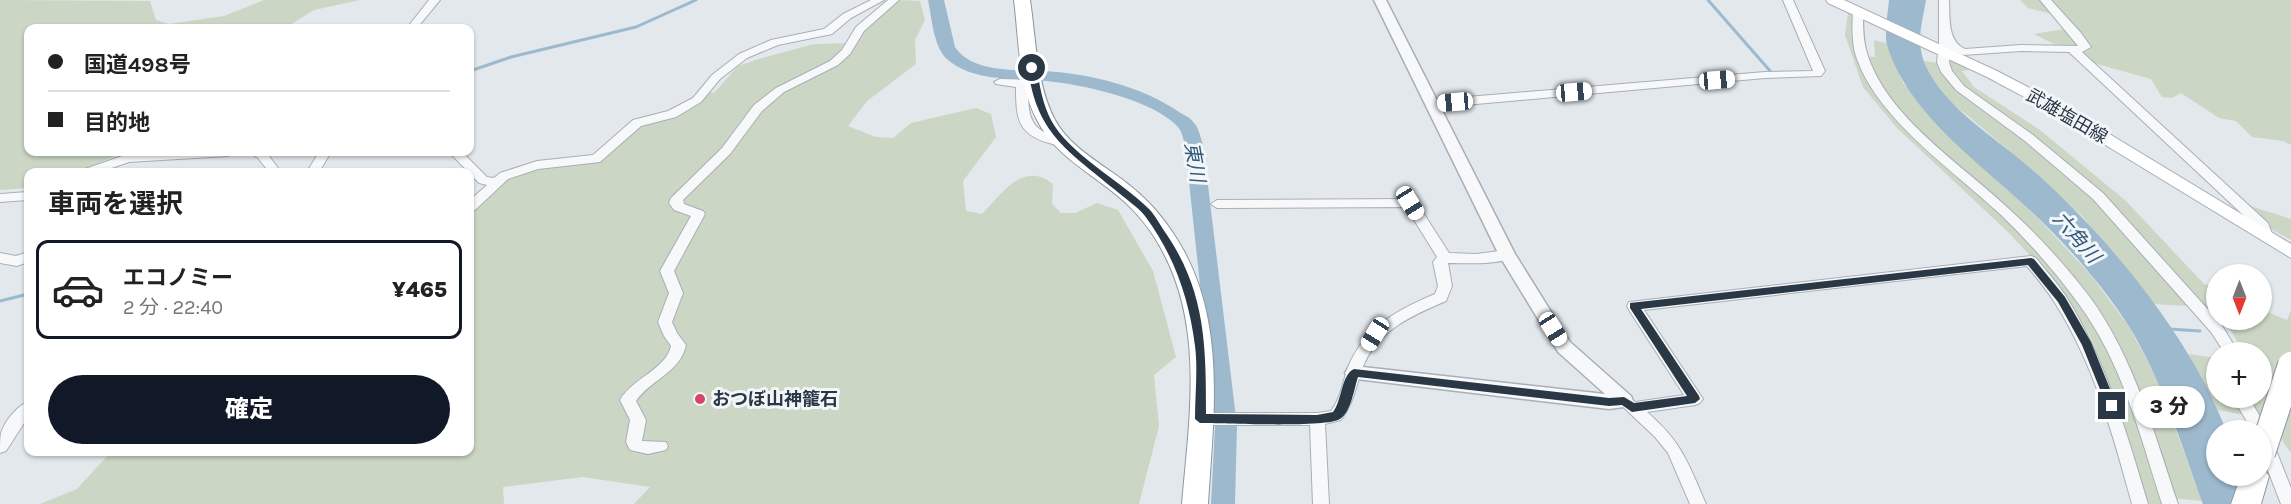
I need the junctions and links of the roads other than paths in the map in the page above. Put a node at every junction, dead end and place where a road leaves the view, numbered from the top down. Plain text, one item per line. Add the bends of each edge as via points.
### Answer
1 (435, 0) edge
2 (879, 0) edge
3 (894, 0) edge
4 (1022, 0) edge
5 (1380, 0) edge
6 (1788, 0) edge
7 (1833, 0) edge
8 (1944, 0) edge
9 (2045, 0) edge
10 (1860, 12) junction
11 (415, 24) edge
12 (1945, 32) junction
13 (1940, 50) junction
14 (2073, 50) junction
15 (1030, 78) junction
16 (1000, 82) dead end
17 (1432, 104) junction
18 (161, 156) edge
19 (459, 156) edge
20 (100, 168) edge
21 (471, 168) edge
22 (474, 171) edge
23 (494, 182) junction
24 (24, 196) edge
25 (0, 198) edge
26 (474, 203) edge
27 (1217, 204) dead end
28 (2239, 204) junction
29 (2220, 208) junction
30 (2265, 236) junction
31 (2291, 252) edge
32 (1508, 255) junction
33 (0, 258) edge
34 (24, 258) edge
35 (1445, 258) junction
36 (2225, 342) edge
37 (2291, 365) edge
38 (1354, 373) junction
39 (1628, 404) junction
40 (24, 412) edge
41 (1206, 418) junction
42 (1317, 419) junction
43 (2272, 423) edge
44 (660, 446) dead end
45 (0, 447) edge
46 (2272, 461) edge
47 (2252, 486) edge
48 (1195, 504) edge
49 (1321, 504) edge
50 (1698, 504) edge
51 (2140, 504) edge
52 (2170, 504) edge
53 (2246, 504) edge
54 (2289, 504) edge

1 - 11 street
2 - 23 street via 847,16 828,32 775,42 743,56 716,77 697,100 672,114 637,123 596,159 537,165
3 - 44 street via 860,29 834,63 780,90 758,108 726,151 677,198 675,203 679,207 698,214 667,271 675,296 665,322 679,345 678,353 669,365 634,389 628,400 638,420 636,446
4 - 15 highway
5 - 17 street
6 - 17 street via 1817,74 1765,75
7 - 10 main road, 武雄塩田線
8 - 12 street
9 - 14 street via 2085,46
10 - 13 main road, 武雄塩田線
10 - 52 street via 1858,36 1862,55 1893,107 2005,212 2085,302 2113,348
12 - 13 street via 1945,46
12 - 14 street via 1954,48 1963,51
13 - 29 main road, 武雄塩田線 via 2049,104
13 - 36 street via 1947,72 1960,88 2029,138 2098,196
14 - 28 street
15 - 16 street
15 - 41 highway via 1047,121 1064,143 1147,212 1176,255 1193,301
17 - 32 street
18 - 20 street via 128,158
19 - 21 street
22 - 23 street via 483,180
23 - 26 street
24 - 25 street
27 - 35 street via 1410,203
28 - 29 street
28 - 30 street via 2263,226
29 - 30 main road, 武雄塩田線
30 - 31 main road, 武雄塩田線
32 - 35 street
32 - 39 street via 1564,348
33 - 34 street
35 - 38 street via 1440,262 1445,286 1441,297 1398,316 1375,334
37 - 43 highway, bridge
38 - 39 street
38 - 42 street via 1342,409 1336,416
39 - 50 street via 1674,450
39 - 51 street via 1695,399 1634,306 2031,261 2061,300 2087,345 2112,406
40 - 45 street
41 - 42 street
41 - 48 highway
42 - 49 street
46 - 54 street
47 - 53 highway

